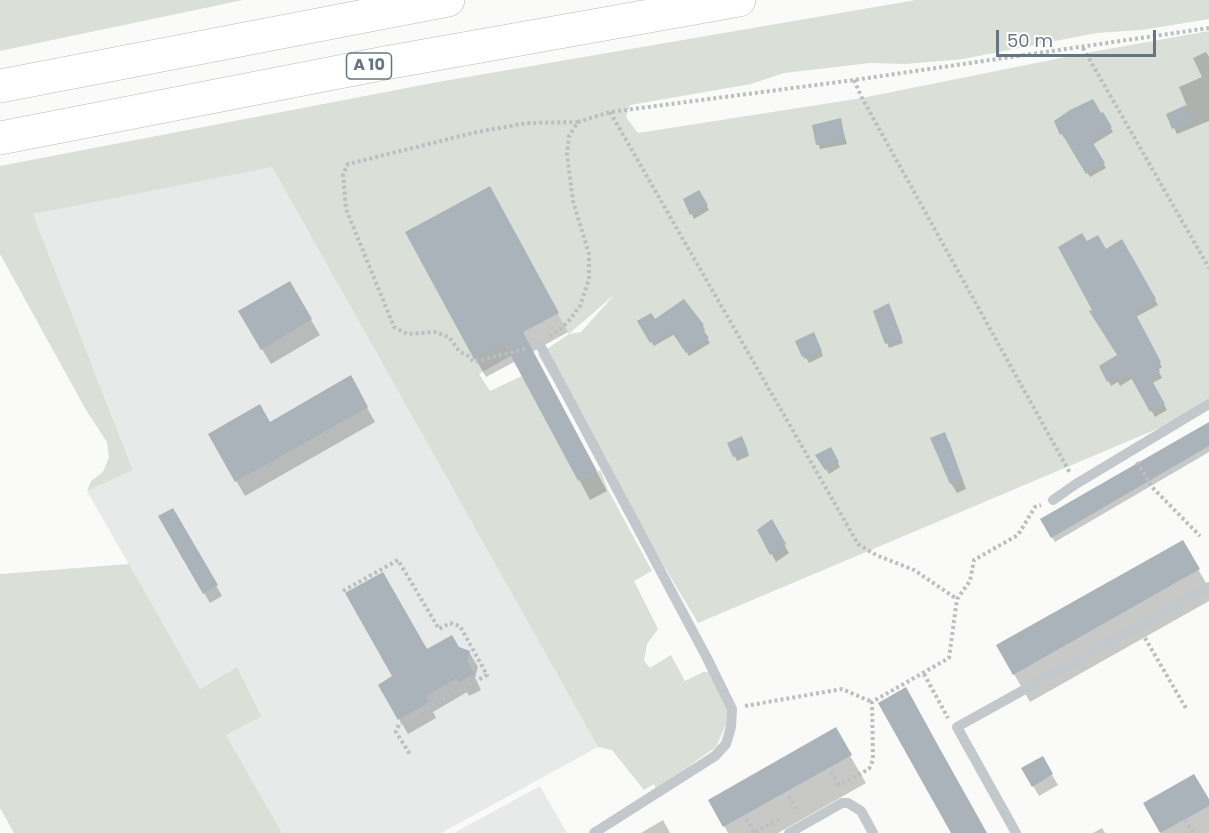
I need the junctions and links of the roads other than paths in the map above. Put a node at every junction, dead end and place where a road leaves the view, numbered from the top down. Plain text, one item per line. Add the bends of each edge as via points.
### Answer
1 (448, 0) edge
2 (739, 0) edge
3 (0, 86) edge
4 (0, 138) edge
5 (540, 345) road end
6 (1209, 404) edge
7 (1053, 500) road end
8 (1209, 587) edge
9 (594, 833) edge
10 (789, 833) edge
11 (873, 833) edge
12 (1016, 833) edge

1 - 3 highway
2 - 4 highway, A 10 via 385,63
5 - 9 lane via 732,709 726,744 715,756
6 - 7 lane
8 - 12 lane via 957,727
10 - 11 lane via 848,802 861,811

